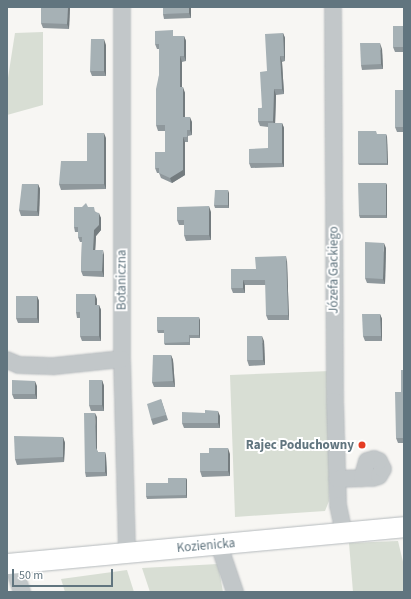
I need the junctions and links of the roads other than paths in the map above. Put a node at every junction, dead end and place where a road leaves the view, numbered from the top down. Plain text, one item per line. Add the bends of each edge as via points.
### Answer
1 (122, 7) edge
2 (333, 7) edge
3 (122, 359) junction
4 (7, 360) edge
5 (362, 478) dead end
6 (337, 479) junction
7 (404, 528) edge
8 (344, 533) junction
9 (219, 545) junction
10 (126, 553) junction
11 (10, 564) edge
12 (22, 592) edge
13 (235, 592) edge

1 - 3 street, Botaniczna
2 - 6 street, Józefa Gackiego
3 - 4 street via 55,366 19,365
3 - 10 street, Botaniczna
5 - 6 street
6 - 8 street, Józefa Gackiego via 338,505
7 - 8 main road, Kozienicka
8 - 9 main road, Kozienicka
9 - 10 main road, Kozienicka
9 - 13 street
10 - 11 main road, Kozienicka
11 - 12 street

